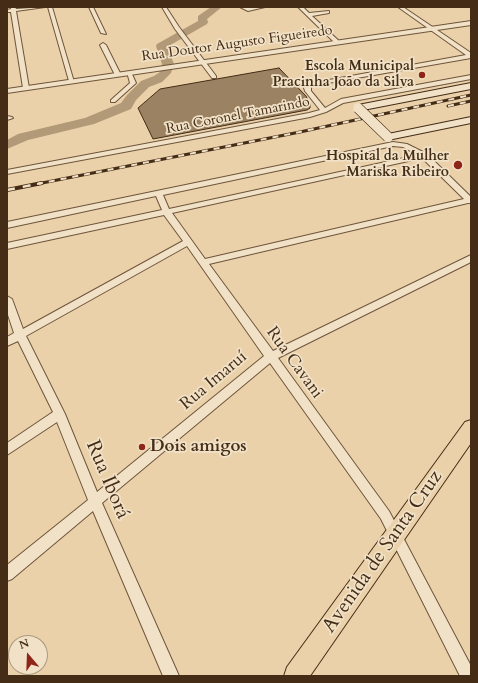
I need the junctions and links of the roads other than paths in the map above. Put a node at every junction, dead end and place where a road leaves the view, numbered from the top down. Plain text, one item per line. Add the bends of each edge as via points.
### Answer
1 (43, 7) edge
2 (50, 7) edge
3 (91, 7) edge
4 (164, 7) edge
5 (263, 7) edge
6 (300, 7) edge
7 (400, 7) edge
8 (244, 8) edge
9 (11, 10) edge
10 (327, 12) dead end
11 (308, 14) junction
12 (471, 23) edge
13 (432, 28) junction
14 (104, 33) dead end
15 (337, 42) junction
16 (103, 45) dead end
17 (471, 56) edge
18 (204, 63) junction
19 (129, 73) junction
20 (118, 75) junction
21 (214, 77) dead end
22 (471, 77) edge
23 (72, 81) junction
24 (471, 86) edge
25 (26, 88) junction
26 (7, 91) edge
27 (113, 101) dead end
28 (324, 111) junction
29 (471, 120) edge
30 (424, 156) junction
31 (7, 172) edge
32 (307, 172) junction
33 (158, 194) junction
34 (470, 200) edge
35 (166, 211) junction
36 (7, 225) edge
37 (188, 242) junction
38 (7, 246) edge
39 (471, 258) edge
40 (203, 262) junction
41 (7, 299) edge
42 (20, 335) junction
43 (7, 342) edge
44 (270, 357) junction
45 (59, 414) junction
46 (471, 428) edge
47 (7, 450) edge
48 (95, 502) junction
49 (396, 534) junction
50 (7, 574) edge
51 (172, 676) edge
52 (296, 676) edge
53 (468, 676) edge

1 - 9 street
2 - 23 street
3 - 14 street
4 - 18 street
5 - 8 street via 250,10
6 - 11 street
7 - 13 street
9 - 25 street
10 - 11 street
11 - 15 street
12 - 13 street, Rua Doutor Augusto Figueiredo
13 - 15 street, Rua Doutor Augusto Figueiredo
13 - 17 street
15 - 18 street, Rua Doutor Augusto Figueiredo
16 - 20 street
17 - 28 street via 309,85 308,91
18 - 19 street, Rua Doutor Augusto Figueiredo
18 - 21 street
19 - 20 street, Rua Doutor Augusto Figueiredo
19 - 27 street via 133,83
20 - 23 street, Rua Doutor Augusto Figueiredo
22 - 28 street, Rua Coronel Tamarindo via 350,99 333,104
23 - 25 street, Rua Doutor Augusto Figueiredo
24 - 29 main road, bridge via 358,108 388,138
25 - 26 street, Rua Doutor Augusto Figueiredo
28 - 31 street, Rua Coronel Tamarindo
30 - 32 street
30 - 32 street via 399,143
30 - 34 street
32 - 33 street
32 - 35 street
33 - 35 street, Rua Cavani
33 - 36 street
34 - 40 street
35 - 37 street, Rua Cavani
35 - 38 street
37 - 40 street, Rua Cavani
37 - 42 street
39 - 44 street, Rua Imaruí
40 - 44 street, Rua Cavani
41 - 42 street, Rua Iborá
42 - 43 street
42 - 45 street, Rua Iborá
44 - 48 street, Rua Imaruí
44 - 49 street, Rua Cavani via 385,515
45 - 47 street
45 - 48 street, Rua Iborá
46 - 49 main road, Avenida de Santa Cruz
48 - 50 street, Rua Imaruí
48 - 51 street, Rua Iborá
49 - 52 main road, Avenida de Santa Cruz
49 - 53 street, Rua Cavani

